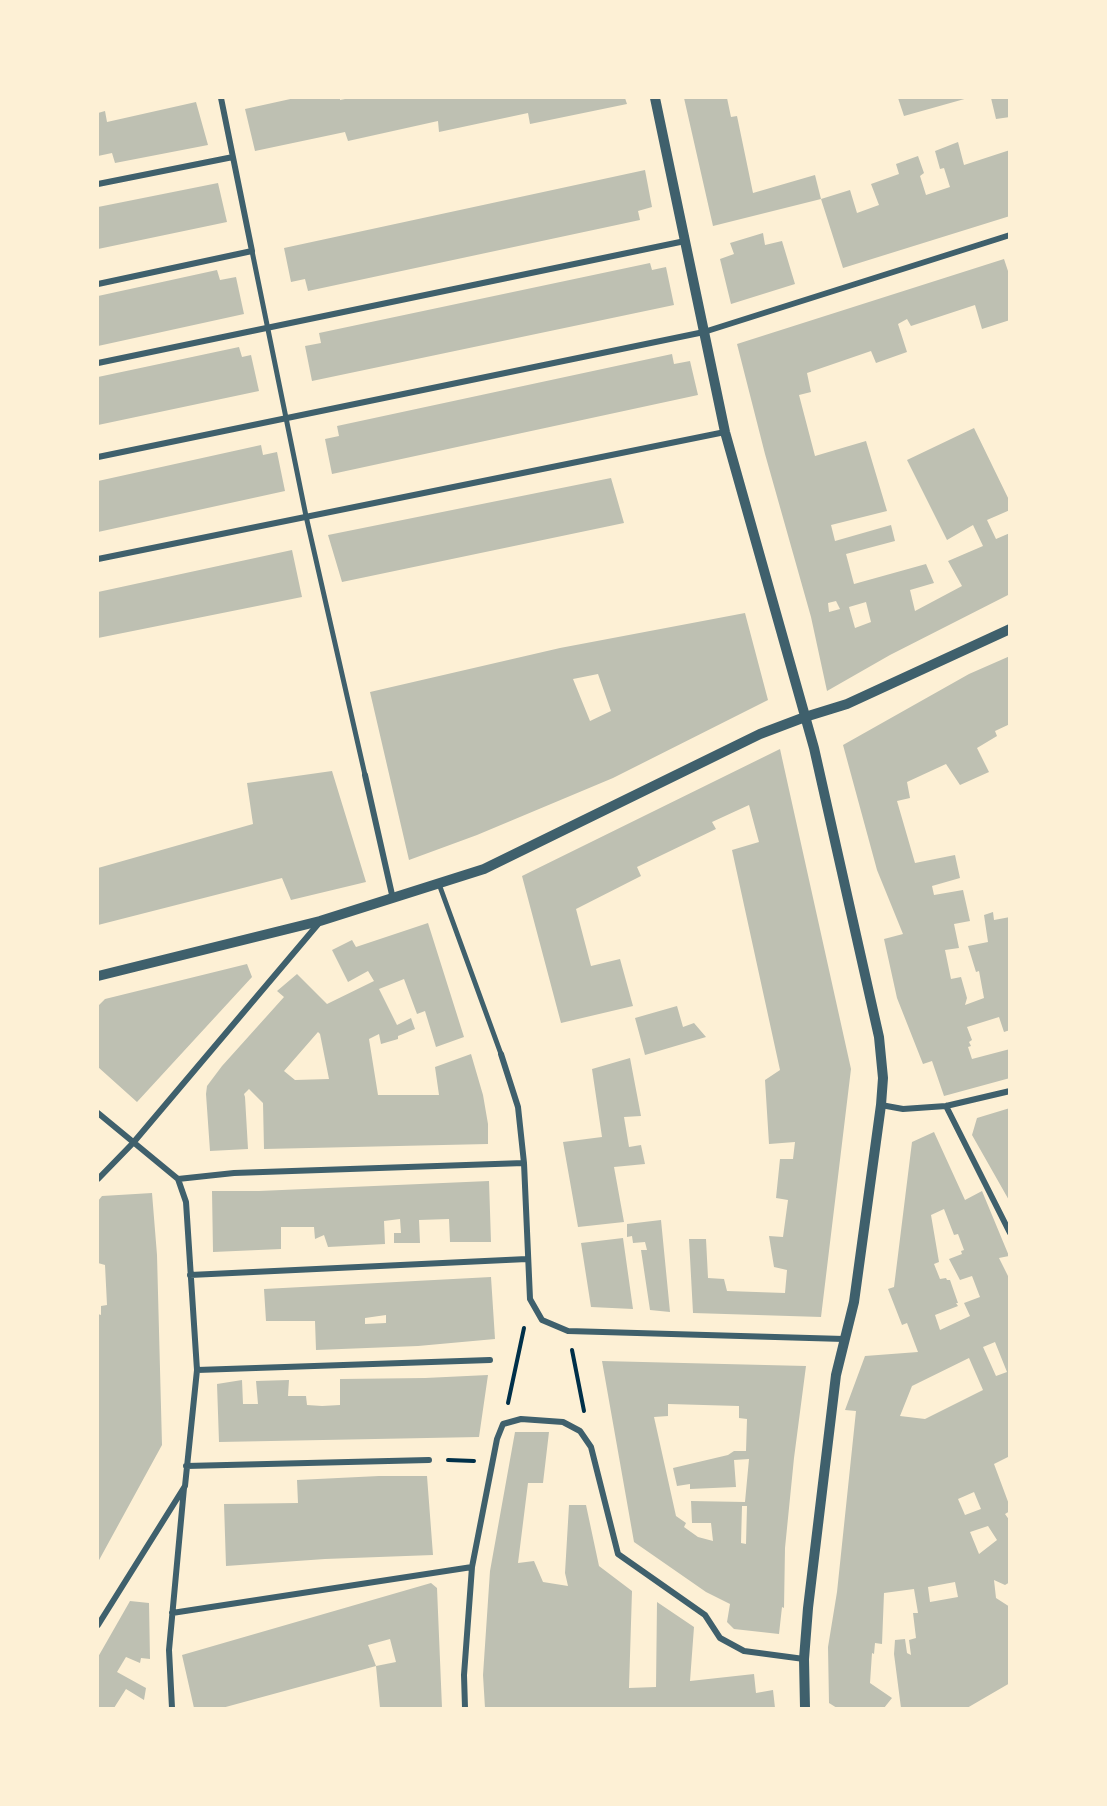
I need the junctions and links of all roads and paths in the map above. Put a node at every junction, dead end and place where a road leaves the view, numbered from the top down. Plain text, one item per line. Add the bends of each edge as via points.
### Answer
1 (221, 98) edge
2 (655, 98) edge
3 (233, 157) junction
4 (98, 184) edge
5 (1010, 235) edge
6 (685, 241) junction
7 (252, 251) junction
8 (98, 284) edge
9 (267, 327) junction
10 (704, 332) junction
11 (98, 363) edge
12 (285, 417) junction
13 (725, 432) junction
14 (98, 457) edge
15 (306, 516) junction
16 (98, 559) edge
17 (1010, 629) edge
18 (805, 717) junction
19 (365, 775) joint
20 (439, 884) junction
21 (393, 899) junction
22 (320, 921) junction
23 (98, 975) edge
24 (501, 1054) joint
25 (1010, 1090) edge
26 (881, 1105) junction
27 (946, 1106) junction
28 (98, 1113) edge
29 (133, 1143) junction
30 (524, 1163) junction
31 (98, 1179) edge
32 (178, 1179) junction
33 (1010, 1233) edge
34 (527, 1259) junction
35 (190, 1275) junction
36 (530, 1299) junction
37 (568, 1331) junction
38 (844, 1339) junction
39 (490, 1360) dead end
40 (197, 1370) junction
41 (503, 1424) junction
42 (591, 1447) junction
43 (429, 1460) joint
44 (492, 1461) junction
45 (186, 1466) junction
46 (185, 1486) junction
47 (472, 1567) junction
48 (172, 1613) junction
49 (98, 1625) edge
50 (804, 1659) junction
51 (172, 1708) edge
52 (465, 1708) edge
53 (805, 1708) edge

1 - 3 street
2 - 6 street
3 - 4 street
3 - 7 street
5 - 10 street
6 - 9 street
6 - 10 street
7 - 8 street
7 - 9 street
9 - 11 street
9 - 12 street
10 - 12 street
10 - 13 street
12 - 14 street
12 - 15 street
13 - 15 street
13 - 18 street
15 - 16 street
15 - 19 street
17 - 18 street via 847,704
18 - 20 street via 760,734 484,869
18 - 26 street via 879,1037
19 - 21 street
20 - 21 street
20 - 24 street
21 - 22 street
22 - 23 street
22 - 29 street
24 - 30 street via 518,1107
25 - 27 street
26 - 27 street via 903,1109
26 - 38 street via 854,1302
27 - 33 street
28 - 29 street
29 - 31 street
29 - 32 street
30 - 32 street via 234,1173
30 - 34 street
32 - 35 street via 186,1202
34 - 35 street
34 - 36 street
35 - 40 street
36 - 37 street via 542,1320
36 - 41 path
37 - 38 street
37 - 42 path
38 - 50 street via 836,1375
39 - 40 street
40 - 45 street
41 - 42 street via 521,1419 563,1422 580,1431
41 - 44 street
42 - 50 street via 618,1554 705,1615 720,1638 744,1651
43 - 44 path
43 - 45 street
44 - 47 street
45 - 46 street
46 - 48 street
46 - 49 street
47 - 48 street
47 - 52 street
48 - 51 street
50 - 53 street

